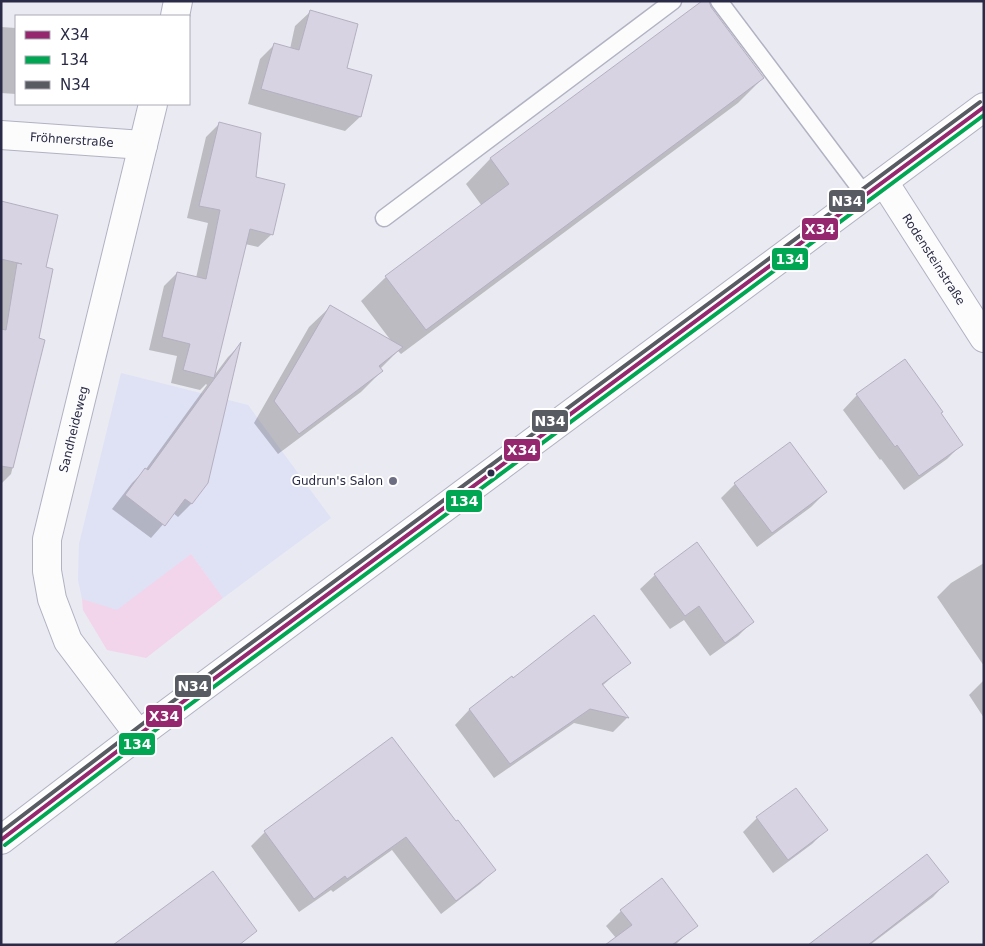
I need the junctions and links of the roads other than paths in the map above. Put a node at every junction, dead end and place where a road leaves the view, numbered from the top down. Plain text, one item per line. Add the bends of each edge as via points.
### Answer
1 (178, 1) edge
2 (672, 1) edge
3 (719, 1) edge
4 (175, 15) edge
5 (153, 105) edge
6 (984, 107) edge
7 (1, 134) edge
8 (144, 145) junction
9 (875, 189) junction
10 (384, 218) dead end
11 (984, 338) edge
12 (138, 735) junction
13 (1, 840) edge

1 - 4 main road
2 - 10 lane
3 - 9 lane
5 - 8 main road, Sandheideweg
6 - 9 main road
7 - 8 main road, Fröhnerstraße
8 - 12 main road, Sandheideweg via 47,539 47,571 52,599 68,641
9 - 11 main road, Rodensteinstraße
9 - 12 main road
12 - 13 main road

